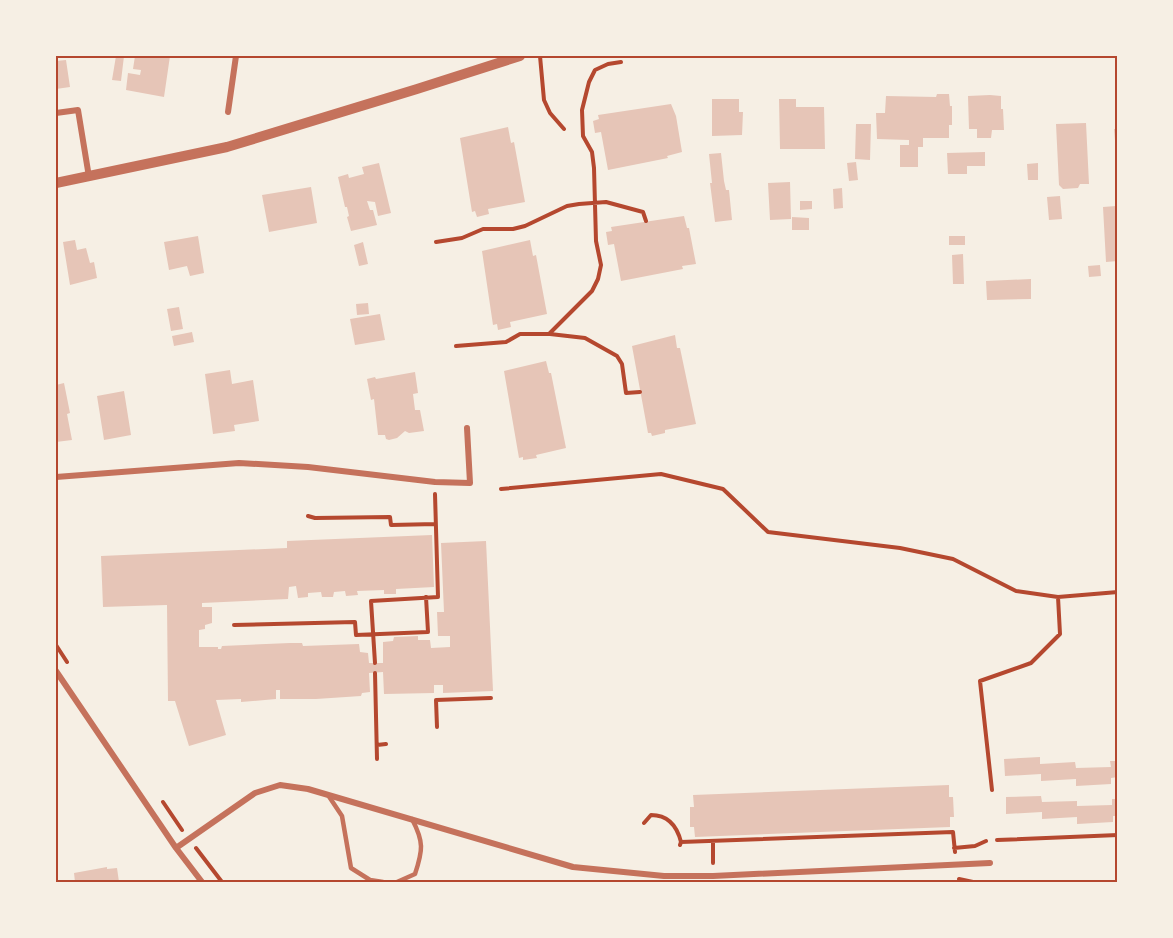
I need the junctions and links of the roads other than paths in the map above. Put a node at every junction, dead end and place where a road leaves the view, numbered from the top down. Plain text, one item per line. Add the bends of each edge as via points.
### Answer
1 (236, 56) edge
2 (520, 56) edge
3 (228, 112) dead end
4 (56, 113) edge
5 (89, 177) junction
6 (56, 183) edge
7 (467, 429) dead end
8 (56, 477) edge
9 (56, 671) edge
10 (328, 795) junction
11 (411, 819) junction
12 (176, 848) junction
13 (990, 863) dead end
14 (202, 882) edge
15 (383, 882) edge
16 (397, 882) edge

1 - 3 street
2 - 5 street via 236,145
4 - 5 street via 78,110
5 - 6 street
7 - 8 street via 470,483 239,464
9 - 12 street
10 - 11 street
10 - 12 street via 293,786 268,787
10 - 15 lane via 342,816 351,868 370,880
11 - 13 street via 573,867 664,876
11 - 16 lane via 421,836 422,853 415,874
12 - 14 street

